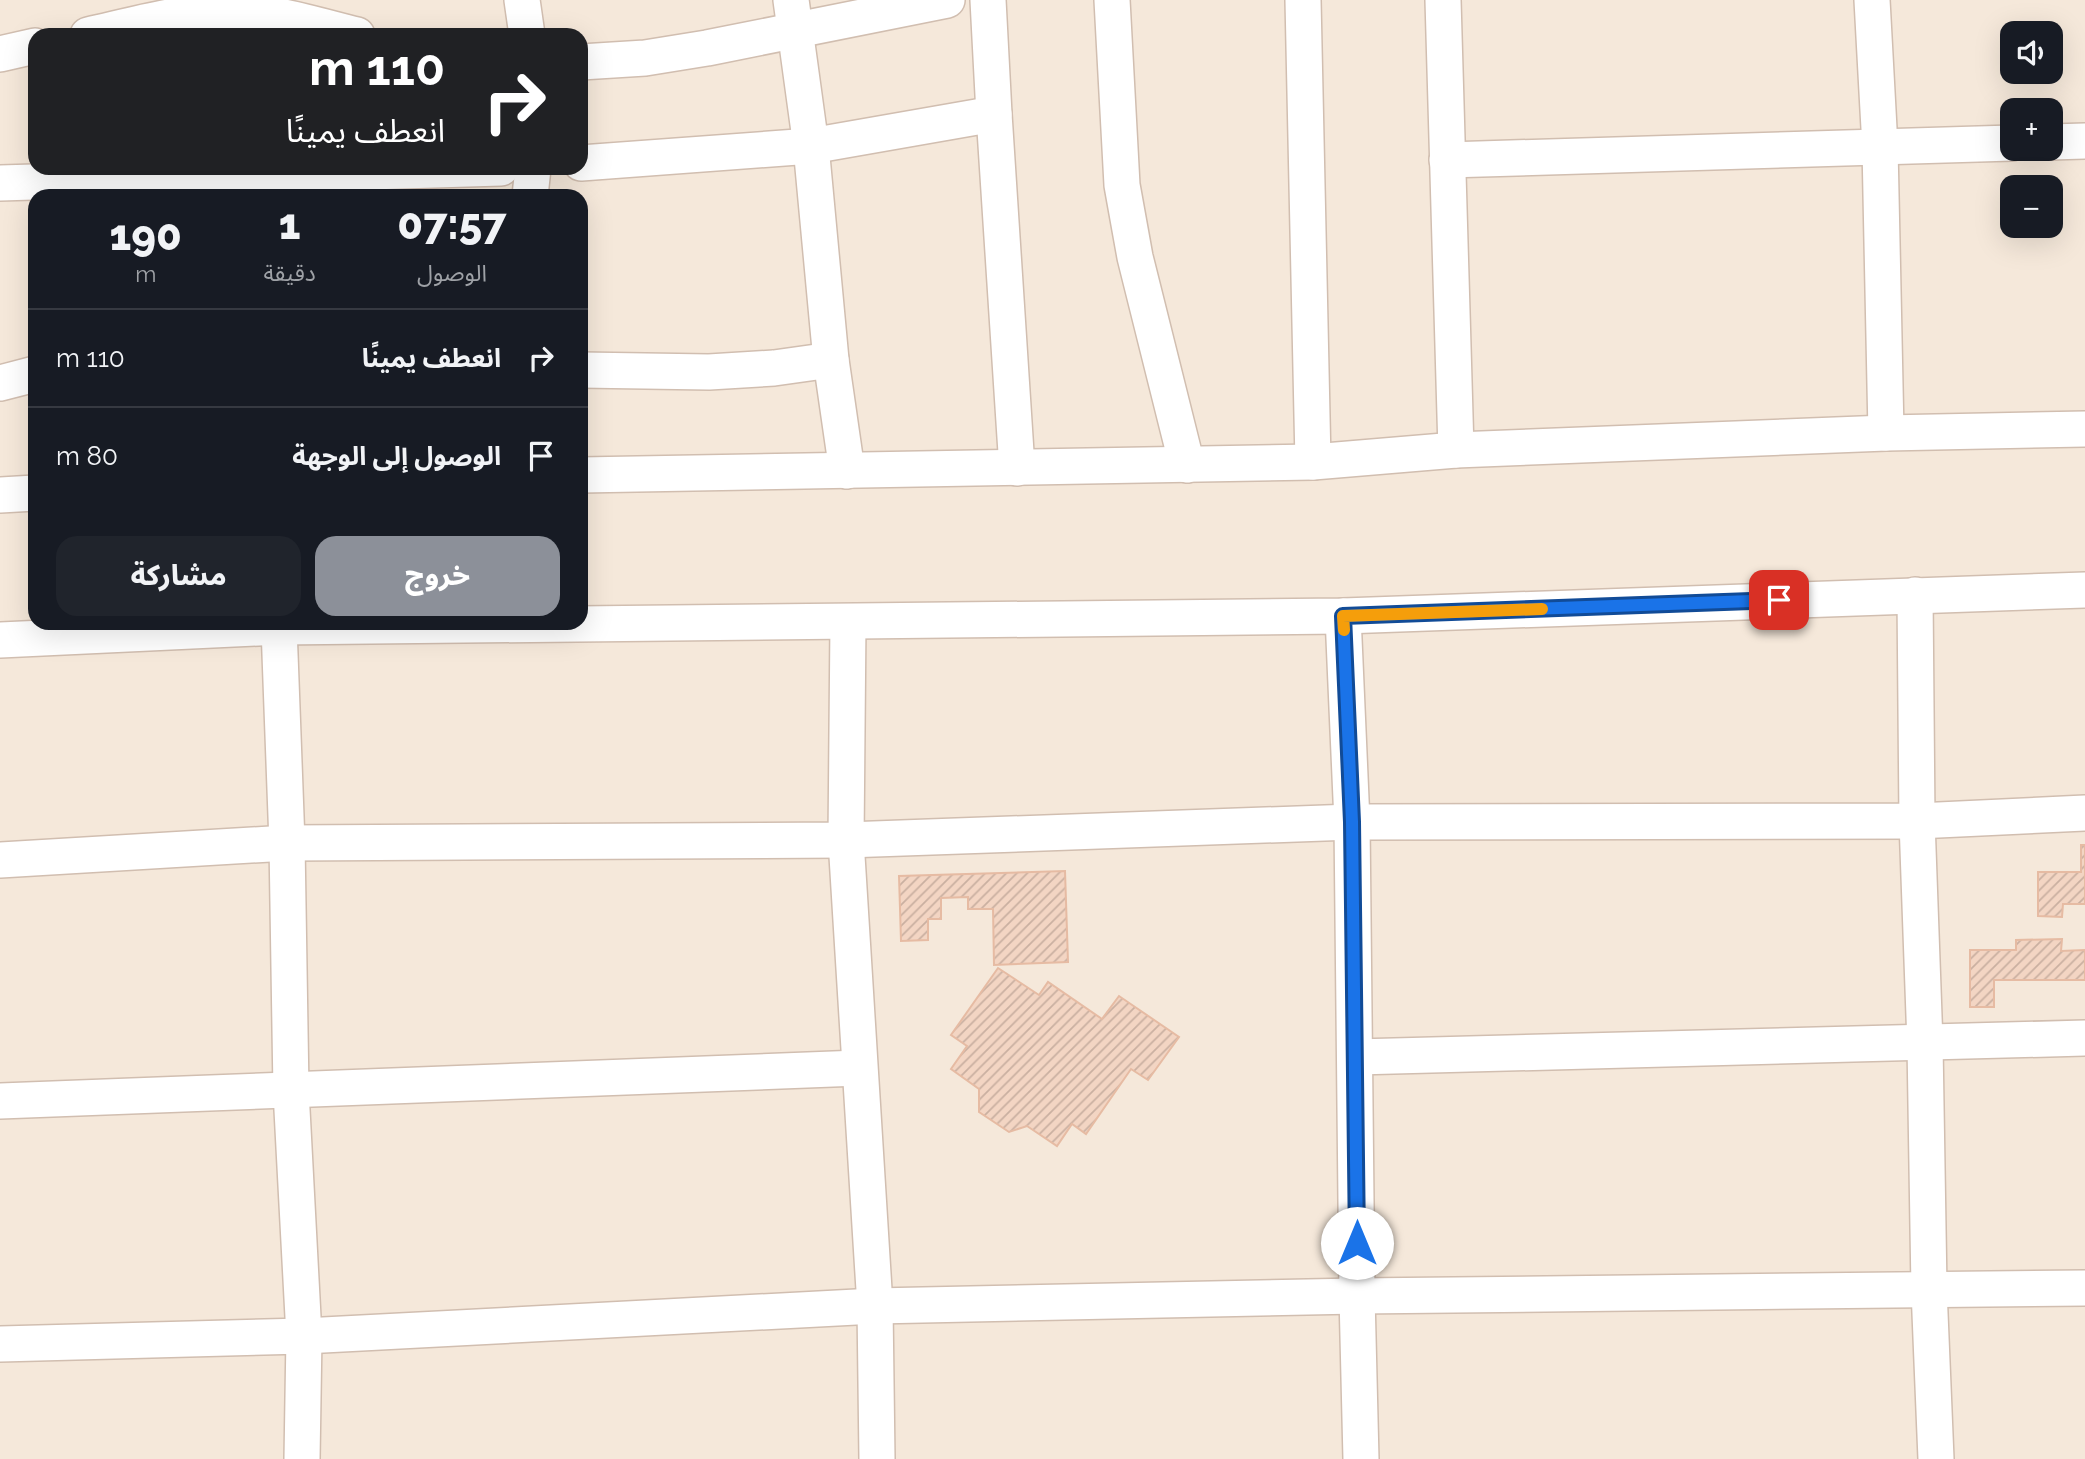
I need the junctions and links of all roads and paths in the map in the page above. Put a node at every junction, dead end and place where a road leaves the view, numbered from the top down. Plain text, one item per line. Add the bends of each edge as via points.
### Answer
1 (522, 0) edge
2 (947, 0) edge
3 (988, 0) edge
4 (1112, 0) edge
5 (1303, 0) edge
6 (1443, 0) edge
7 (1872, 0) edge
8 (231, 5) edge
9 (793, 15) edge
10 (121, 28) edge
11 (328, 28) edge
12 (526, 28) edge
13 (28, 48) edge
14 (0, 54) edge
15 (588, 62) edge
16 (994, 114) junction
17 (2085, 141) edge
18 (2063, 142) edge
19 (2000, 143) edge
20 (811, 146) junction
21 (1880, 147) junction
22 (1447, 160) junction
23 (588, 162) edge
24 (446, 175) edge
25 (0, 183) edge
26 (376, 184) edge
27 (66, 189) edge
28 (831, 360) junction
29 (588, 370) edge
30 (28, 376) edge
31 (0, 383) edge
32 (2085, 429) edge
33 (1886, 433) junction
34 (1456, 450) junction
35 (1313, 462) junction
36 (1187, 465) junction
37 (1017, 468) junction
38 (847, 471) junction
39 (588, 475) edge
40 (28, 493) edge
41 (0, 495) edge
42 (2085, 590) edge
43 (1915, 595) junction
44 (1343, 616) junction
45 (848, 622) junction
46 (588, 624) edge
47 (199, 630) edge
48 (279, 630) edge
49 (0, 640) edge
50 (2085, 813) edge
51 (1917, 821) junction
52 (1352, 822) junction
53 (846, 840) junction
54 (287, 843) junction
55 (0, 860) edge
56 (2085, 1038) edge
57 (1925, 1044) junction
58 (1356, 1057) junction
59 (859, 1068) junction
60 (291, 1091) junction
61 (0, 1101) edge
62 (2085, 1287) edge
63 (1929, 1289) junction
64 (1357, 1296) junction
65 (875, 1306) junction
66 (304, 1336) junction
67 (0, 1344) edge
68 (302, 1459) edge
69 (877, 1459) edge
70 (1361, 1459) edge
71 (1936, 1459) edge

1 - 12 street
2 - 9 street
3 - 16 street
4 - 36 street via 1122,185 1135,257
5 - 35 street
6 - 22 street
7 - 21 street
8 - 10 street
8 - 11 street
9 - 15 street via 645,58
9 - 20 street
13 - 14 street
16 - 20 street
16 - 37 street
17 - 18 street
19 - 21 street
20 - 23 street
20 - 28 street
21 - 22 street
21 - 33 street
22 - 34 street
24 - 26 street
25 - 27 street
26 - 27 street
28 - 29 street via 709,372
28 - 38 street
30 - 31 street
32 - 33 street
33 - 34 street
34 - 35 street
35 - 36 street
36 - 37 street
37 - 38 street
38 - 39 street
40 - 41 street
42 - 43 street
43 - 44 street
43 - 51 street
44 - 45 street
44 - 52 street
45 - 46 street
45 - 53 street
47 - 49 street
48 - 54 street
50 - 51 street
51 - 52 street
51 - 57 street
52 - 53 street
52 - 58 street
53 - 54 street
53 - 59 street
54 - 55 street
54 - 60 street
56 - 57 street
57 - 58 street
57 - 63 street
58 - 64 street
59 - 60 street
59 - 65 street
60 - 61 street
60 - 66 street
62 - 63 street
63 - 64 street
63 - 71 street
64 - 65 street
64 - 70 street
65 - 66 street
65 - 69 street
66 - 67 street
66 - 68 street

